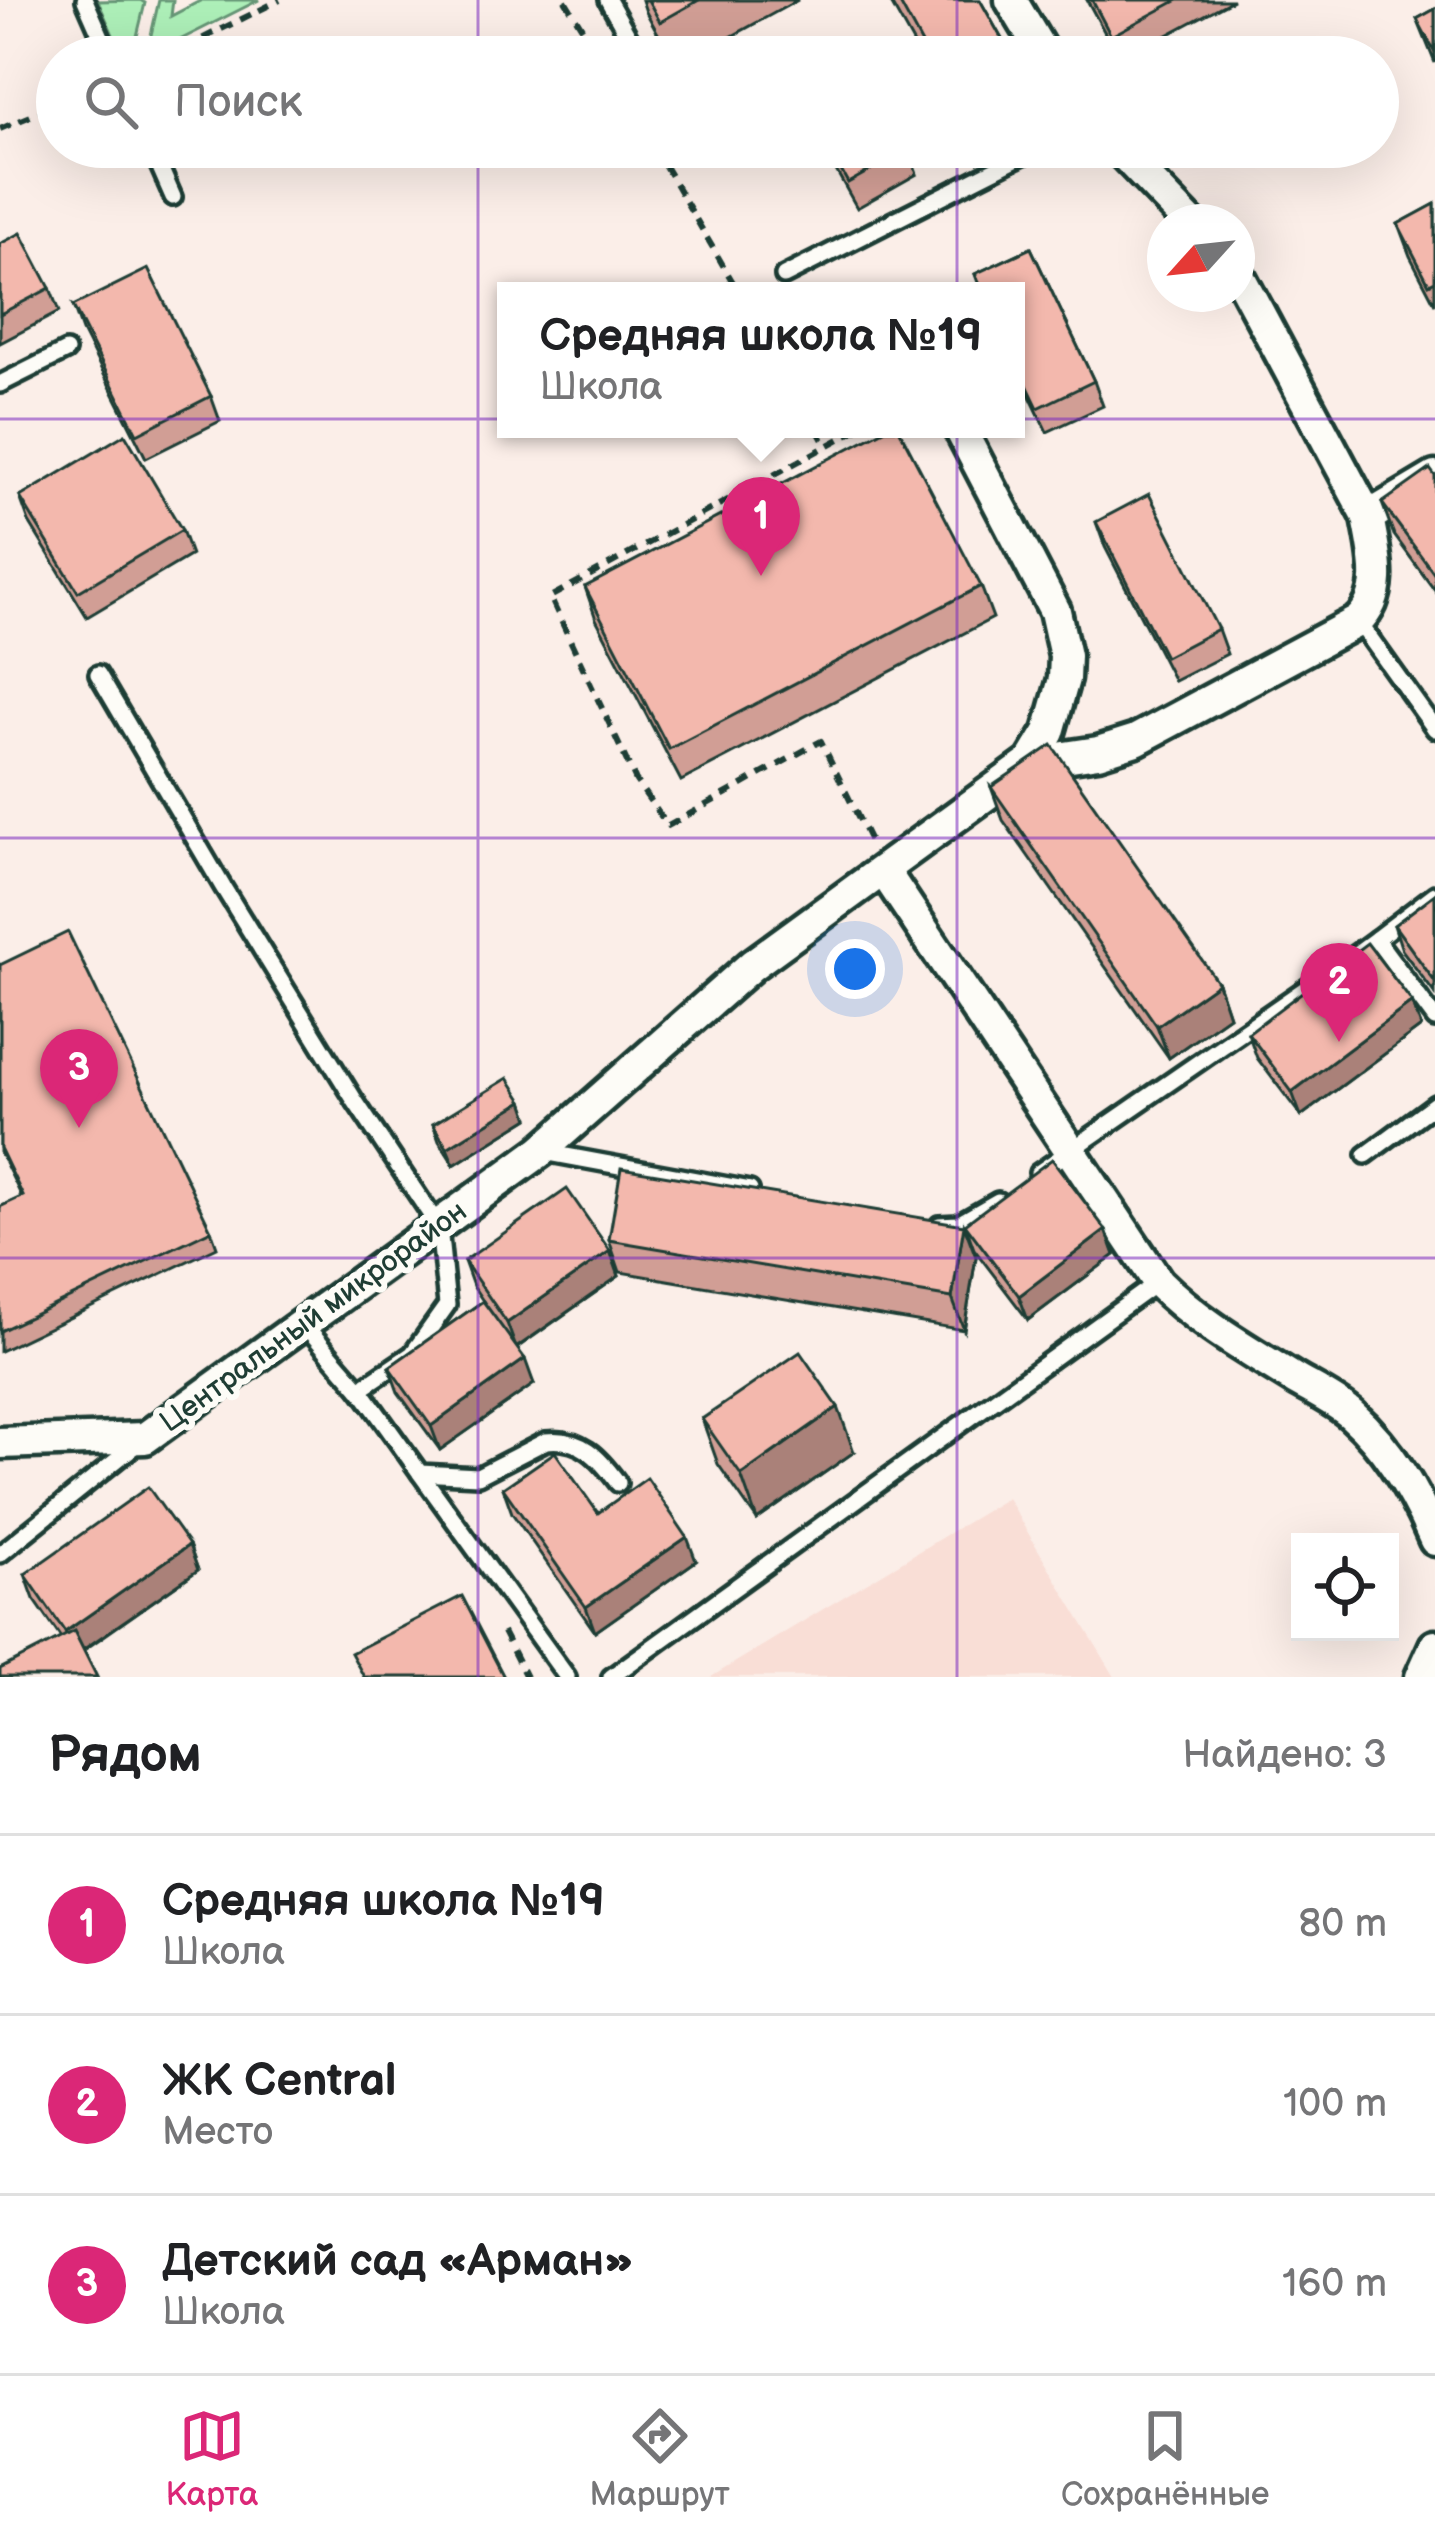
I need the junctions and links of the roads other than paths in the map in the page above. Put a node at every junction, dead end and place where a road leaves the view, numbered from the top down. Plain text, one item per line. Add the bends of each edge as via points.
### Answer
1 (85, 0) edge
2 (608, 0) edge
3 (1011, 0) edge
4 (101, 36) edge
5 (628, 36) edge
6 (1032, 36) edge
7 (160, 168) edge
8 (997, 168) edge
9 (1137, 168) edge
10 (173, 196) dead end
11 (1172, 204) edge
12 (784, 276) dead end
13 (1255, 306) edge
14 (66, 351) dead end
15 (0, 384) edge
16 (965, 438) edge
17 (1435, 477) edge
18 (1368, 517) junction
19 (1358, 621) junction
20 (98, 674) dead end
21 (1435, 729) edge
22 (1031, 762) junction
23 (884, 872) junction
24 (1435, 894) edge
25 (1376, 939) junction
26 (1435, 1019) edge
27 (1435, 1104) edge
28 (1070, 1150) junction
29 (541, 1151) junction
30 (1366, 1155) dead end
31 (759, 1192) edge
32 (439, 1226) junction
33 (925, 1226) edge
34 (1158, 1282) junction
35 (302, 1322) junction
36 (360, 1389) junction
37 (145, 1438) junction
38 (0, 1443) edge
39 (420, 1473) junction
40 (618, 1484) dead end
41 (1435, 1540) edge
42 (0, 1554) edge
43 (1435, 1646) edge
44 (567, 1677) edge
45 (611, 1677) edge
46 (1421, 1677) edge

1 - 4 lane
2 - 5 lane
3 - 6 street
7 - 10 lane
8 - 12 lane
9 - 11 street
13 - 18 street
14 - 15 lane
16 - 22 street via 1061,632 1060,702
17 - 18 street
18 - 19 street via 1376,585
19 - 21 lane
19 - 22 street via 1136,740
20 - 32 lane
22 - 23 street, Центральный микрорайон
23 - 28 street
23 - 29 street, Центральный микрорайон via 752,965
24 - 25 lane
25 - 26 lane
25 - 28 lane
27 - 30 lane
28 - 33 lane via 986,1210 958,1224
28 - 34 street
29 - 31 lane
29 - 32 street, Центральный микрорайон
32 - 35 street, Центральный микрорайон
32 - 36 lane via 447,1305 412,1354
34 - 41 street via 1202,1321 1348,1412 1401,1472
34 - 45 lane
35 - 36 lane
35 - 37 street, Центральный микрорайон
36 - 39 lane
37 - 38 street, Центральный микрорайон
37 - 42 lane
39 - 40 lane via 478,1475 558,1440 592,1452
39 - 44 lane
43 - 46 street

